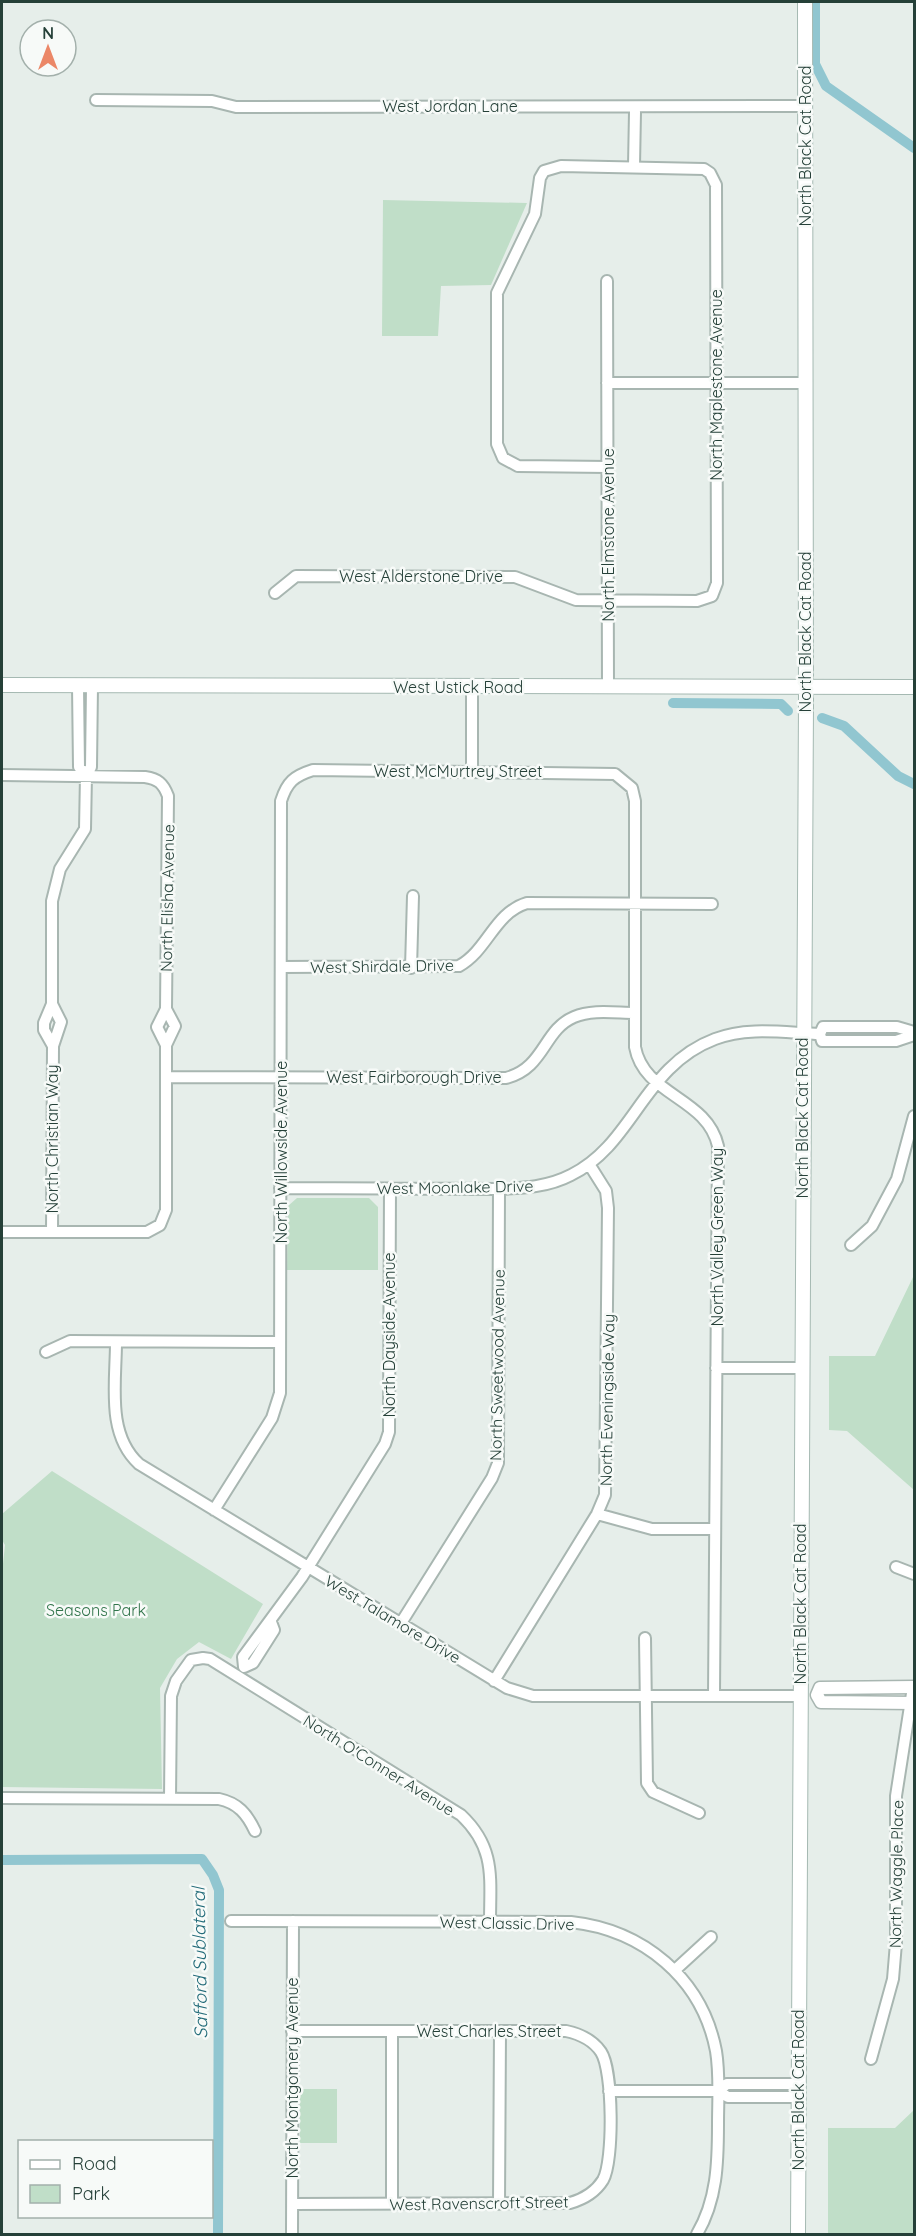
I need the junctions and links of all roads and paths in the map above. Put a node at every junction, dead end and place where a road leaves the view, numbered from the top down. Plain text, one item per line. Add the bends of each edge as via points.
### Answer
1 (805, 2) edge
2 (96, 100) dead end
3 (804, 106) junction
4 (635, 112) dead end
5 (634, 166) junction
6 (607, 281) dead end
7 (607, 383) junction
8 (716, 383) junction
9 (804, 383) junction
10 (608, 467) junction
11 (276, 593) dead end
12 (712, 596) joint
13 (608, 601) junction
14 (2, 685) edge
15 (85, 686) junction
16 (472, 687) junction
17 (608, 687) junction
18 (805, 687) junction
19 (915, 687) edge
20 (472, 771) junction
21 (2, 775) edge
22 (86, 775) junction
23 (292, 779) joint
24 (625, 780) joint
25 (413, 896) dead end
26 (635, 904) junction
27 (712, 904) dead end
28 (281, 967) junction
29 (411, 968) junction
30 (52, 1004) junction
31 (166, 1009) junction
32 (635, 1013) junction
33 (802, 1033) junction
34 (915, 1034) edge
35 (166, 1045) junction
36 (53, 1046) junction
37 (166, 1077) junction
38 (281, 1077) junction
39 (656, 1082) junction
40 (915, 1116) edge
41 (590, 1164) junction
42 (280, 1188) junction
43 (390, 1188) junction
44 (499, 1189) junction
45 (2, 1232) edge
46 (52, 1232) junction
47 (851, 1245) dead end
48 (116, 1342) junction
49 (280, 1342) junction
50 (46, 1352) dead end
51 (716, 1368) junction
52 (801, 1368) junction
53 (214, 1510) junction
54 (597, 1514) junction
55 (715, 1529) junction
56 (308, 1567) junction
57 (896, 1567) dead end
58 (915, 1574) edge
59 (401, 1623) junction
60 (645, 1638) dead end
61 (241, 1672) junction
62 (494, 1681) junction
63 (914, 1687) edge
64 (800, 1695) junction
65 (817, 1695) junction
66 (645, 1696) junction
67 (714, 1696) junction
68 (912, 1703) edge
69 (2, 1798) edge
70 (170, 1799) junction
71 (699, 1813) dead end
72 (255, 1831) dead end
73 (231, 1921) dead end
74 (292, 1921) junction
75 (490, 1922) junction
76 (711, 1937) dead end
77 (675, 1971) junction
78 (292, 2031) junction
79 (392, 2031) junction
80 (500, 2031) junction
81 (872, 2059) dead end
82 (797, 2090) junction
83 (609, 2091) junction
84 (718, 2091) junction
85 (292, 2204) junction
86 (392, 2204) junction
87 (499, 2204) junction
88 (292, 2235) edge
89 (697, 2235) edge
90 (798, 2235) edge

1 - 3 main road, North Black Cat Road
2 - 3 street, West Jordan Lane via 212,101 236,107
3 - 9 main road, North Black Cat Road
4 - 5 street
5 - 8 street, North Maplestone Avenue via 695,167 711,173 716,185
5 - 10 street via 549,168 540,178 535,214 497,293 497,444 503,458 518,466
6 - 7 street, North Elmstone Avenue
7 - 8 street
7 - 10 street, North Elmstone Avenue
8 - 9 street
8 - 12 street, North Maplestone Avenue via 717,583
9 - 18 main road, North Black Cat Road
10 - 13 street, North Elmstone Avenue
11 - 13 street, West Alderstone Drive via 296,576 515,577 576,600
12 - 13 street, West Alderstone Drive via 697,601
13 - 17 street, North Elmstone Avenue
14 - 15 main road, West Ustick Road
15 - 16 main road, West Ustick Road
15 - 22 street, North Christian Way via 79,767
16 - 17 main road, West Ustick Road
16 - 20 street
17 - 18 main road, West Ustick Road
18 - 19 main road, West Ustick Road
18 - 33 main road, North Black Cat Road
20 - 23 street, West McMurtrey Street via 313,770
20 - 24 street, West McMurtrey Street via 604,773
21 - 22 street
22 - 30 street, North Christian Way via 85,829 60,869 54,888
22 - 31 street, North Elisha Avenue via 155,778 165,787
23 - 28 street, North Willowside Avenue via 281,801
24 - 26 street, North Valley Green Way via 635,801
25 - 29 street
26 - 27 street, West Shirdale Drive
26 - 29 street, West Shirdale Drive via 527,903 513,907 470,960 450,968
26 - 32 street, North Valley Green Way
28 - 29 street, West Shirdale Drive
28 - 38 street, North Willowside Avenue
30 - 36 street, North Christian Way via 61,1022
30 - 36 street, North Christian Way via 44,1030
31 - 35 street, North Elisha Avenue via 157,1027
31 - 35 street, North Elisha Avenue via 175,1026
32 - 38 street, West Fairborough Drive via 573,1017 559,1028 522,1074 506,1078
32 - 39 street, North Valley Green Way via 637,1058
33 - 34 street, West Moonlake Drive via 820,1034 823,1028 897,1027
33 - 39 street, West Moonlake Drive via 748,1032 717,1038 682,1056
33 - 52 main road, North Black Cat Road
35 - 37 street, North Elisha Avenue
36 - 46 street, North Christian Way
37 - 38 street, West Fairborough Drive
37 - 46 street, North Elisha Avenue via 166,1210 160,1225 147,1232
38 - 42 street, North Willowside Avenue
39 - 41 street, West Moonlake Drive via 614,1139
39 - 51 street, North Valley Green Way via 709,1123 718,1146
40 - 47 street via 897,1179 872,1226
41 - 44 street, West Moonlake Drive via 550,1184
41 - 54 street, North Eveningside Way via 606,1191 609,1222 607,1479
42 - 43 street, West Moonlake Drive
42 - 49 street, North Willowside Avenue
43 - 44 street, West Moonlake Drive
43 - 56 street, North Dayside Avenue via 389,1432
44 - 59 street, North Sweetwood Avenue via 498,1463
45 - 46 street
48 - 49 street
48 - 50 street via 70,1341
48 - 53 street, West Talamore Drive via 116,1424 123,1446 139,1464
49 - 53 street, North Willowside Avenue via 277,1408
51 - 52 street
51 - 55 street, North Valley Green Way
52 - 64 main road, North Black Cat Road
53 - 56 street, West Talamore Drive
54 - 55 street via 652,1529
54 - 62 street, North Eveningside Way
55 - 67 street, North Valley Green Way
56 - 59 street, West Talamore Drive
56 - 61 street, North Dayside Avenue via 272,1622 265,1624 243,1657
57 - 58 street
59 - 62 street, West Talamore Drive
60 - 66 street
61 - 70 street, North O'Conner Avenue via 210,1659 197,1658 186,1666 171,1695
61 - 75 street, North O'Conner Avenue via 461,1815 476,1829 486,1846 490,1867
62 - 66 street, West Talamore Drive via 519,1694 533,1696
63 - 65 street via 820,1688
63 - 68 street, North Waggle Place
64 - 65 street
64 - 67 street, West Talamore Drive
64 - 82 main road, North Black Cat Road
65 - 68 street via 821,1702
66 - 67 street, West Talamore Drive
66 - 71 street via 647,1783 653,1792
68 - 81 street, North Waggle Place via 896,1796 893,1979
69 - 70 street
70 - 72 street via 228,1801 248,1817
73 - 74 street, West Classic Drive
74 - 75 street, West Classic Drive
74 - 78 street, North Montgomery Avenue
75 - 77 street, West Classic Drive via 571,1922 603,1927 643,1944
76 - 77 street
77 - 84 street, West Classic Drive via 694,1994 708,2023 716,2054
78 - 79 street, West Charles Street
78 - 85 street, North Montgomery Avenue
79 - 80 street, West Charles Street
79 - 86 street
80 - 83 street, West Charles Street via 566,2031 591,2041 602,2052 609,2072
80 - 87 street
82 - 84 street via 727,2084
82 - 90 main road, North Black Cat Road
83 - 84 street
83 - 87 street, West Ravenscroft Street via 609,2164 596,2190 570,2203
84 - 89 street, West Classic Drive via 715,2185
85 - 86 street, West Ravenscroft Street
85 - 88 street, North Montgomery Avenue
86 - 87 street, West Ravenscroft Street

